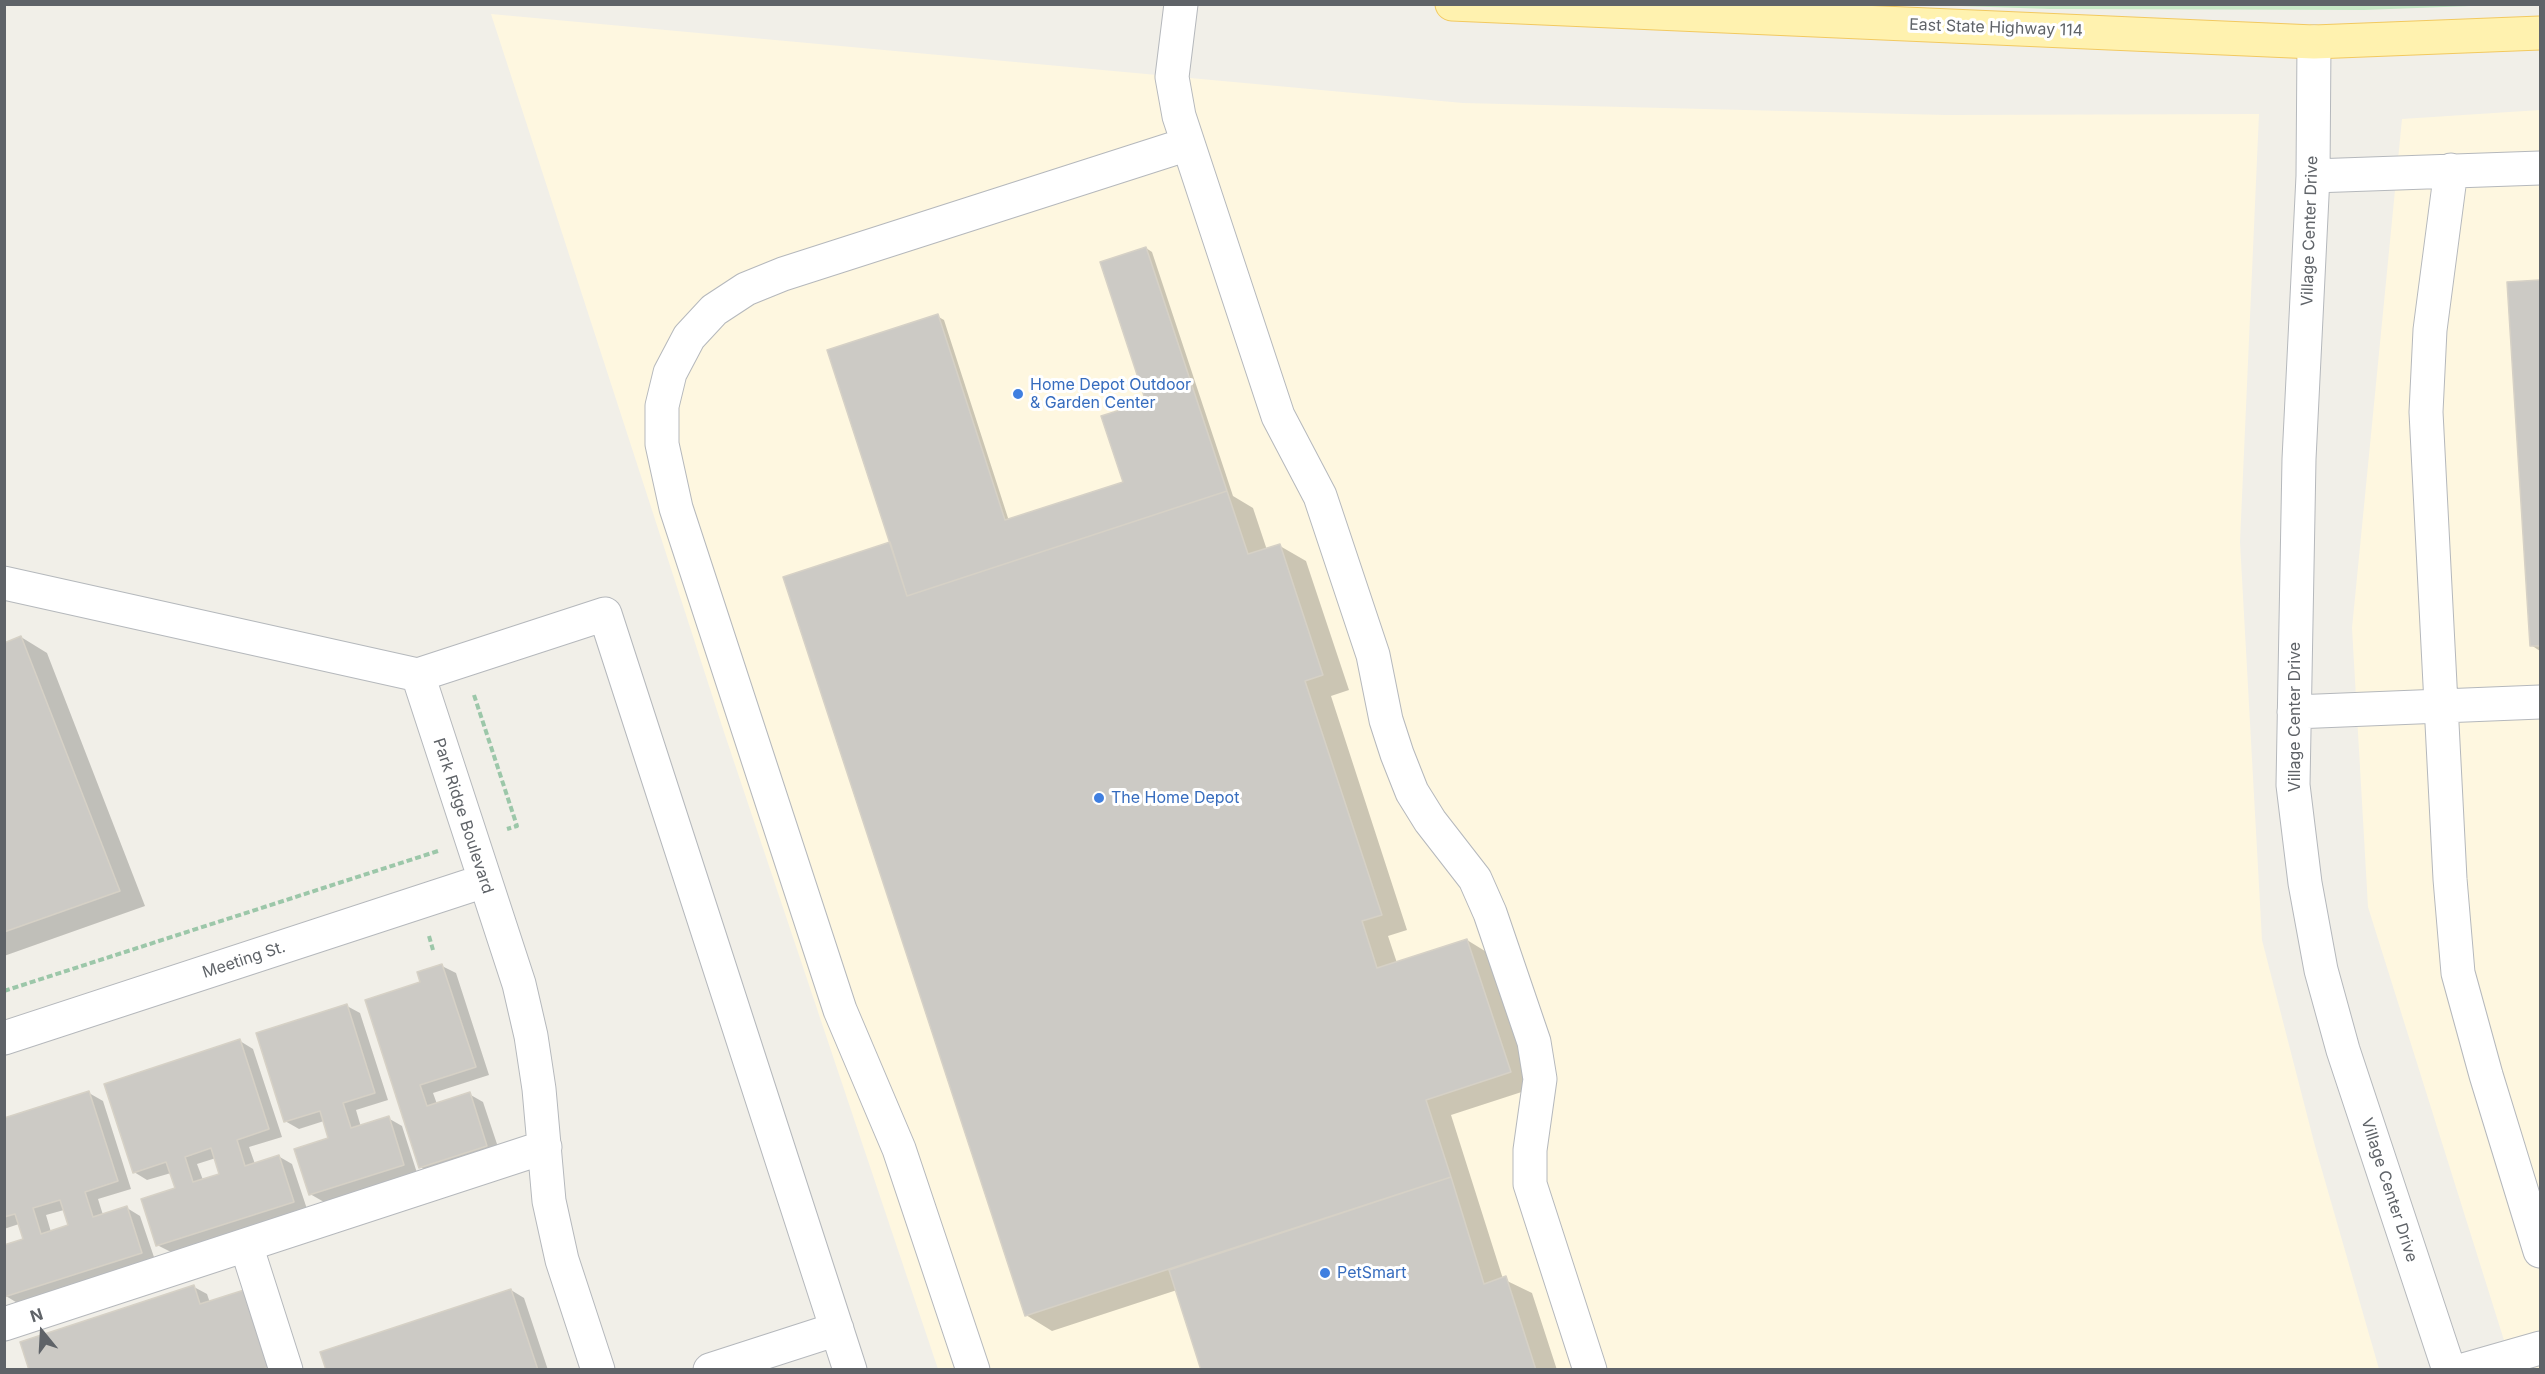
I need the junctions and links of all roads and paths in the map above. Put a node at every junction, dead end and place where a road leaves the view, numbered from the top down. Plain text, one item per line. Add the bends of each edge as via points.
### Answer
1 (1180, 4) edge
2 (1452, 4) edge
3 (2541, 33) edge
4 (2314, 42) junction
5 (1188, 144) junction
6 (2541, 168) edge
7 (2451, 170) junction
8 (2313, 176) junction
9 (4, 583) edge
10 (418, 675) junction
11 (2541, 702) edge
12 (2442, 707) junction
13 (2294, 712) junction
14 (447, 848) dead end
15 (484, 881) junction
16 (4, 991) edge
17 (4, 1038) edge
18 (545, 1147) junction
19 (246, 1245) junction
20 (2541, 1251) edge
21 (4, 1324) edge
22 (837, 1329) junction
23 (2541, 1348) edge
24 (286, 1370) edge
25 (598, 1370) edge
26 (710, 1370) edge
27 (850, 1370) edge
28 (973, 1370) edge
29 (1590, 1370) edge
30 (2449, 1370) edge
31 (2463, 1370) edge

1 - 5 street via 1172,77
2 - 4 main road, East State Highway 114
3 - 4 main road, East State Highway 114
4 - 8 street, Village Center Drive
5 - 28 street via 746,289 714,310 689,338 670,372 662,406 667,476 680,519 840,1010 899,1149
5 - 29 street via 1278,416 1320,496 1373,655 1397,754 1412,792 1474,879 1526,1017 1540,1079 1530,1150 1530,1184
6 - 7 street
7 - 8 street
7 - 12 street via 2430,330 2426,412
8 - 13 street, Village Center Drive via 2299,459
9 - 10 street
10 - 15 street, Park Ridge Boulevard
10 - 22 street via 605,614
11 - 12 street
12 - 13 street
12 - 20 street via 2458,973
13 - 30 street, Village Center Drive via 2293,785 2321,970 2343,1050
14 - 16 path
15 - 17 street, Meeting St.
15 - 18 street, Park Ridge Boulevard via 519,984 531,1036
18 - 19 street
18 - 25 street, Park Ridge Boulevard via 549,1201 562,1260
19 - 21 street
19 - 24 street
22 - 26 street
22 - 27 street
23 - 31 street

